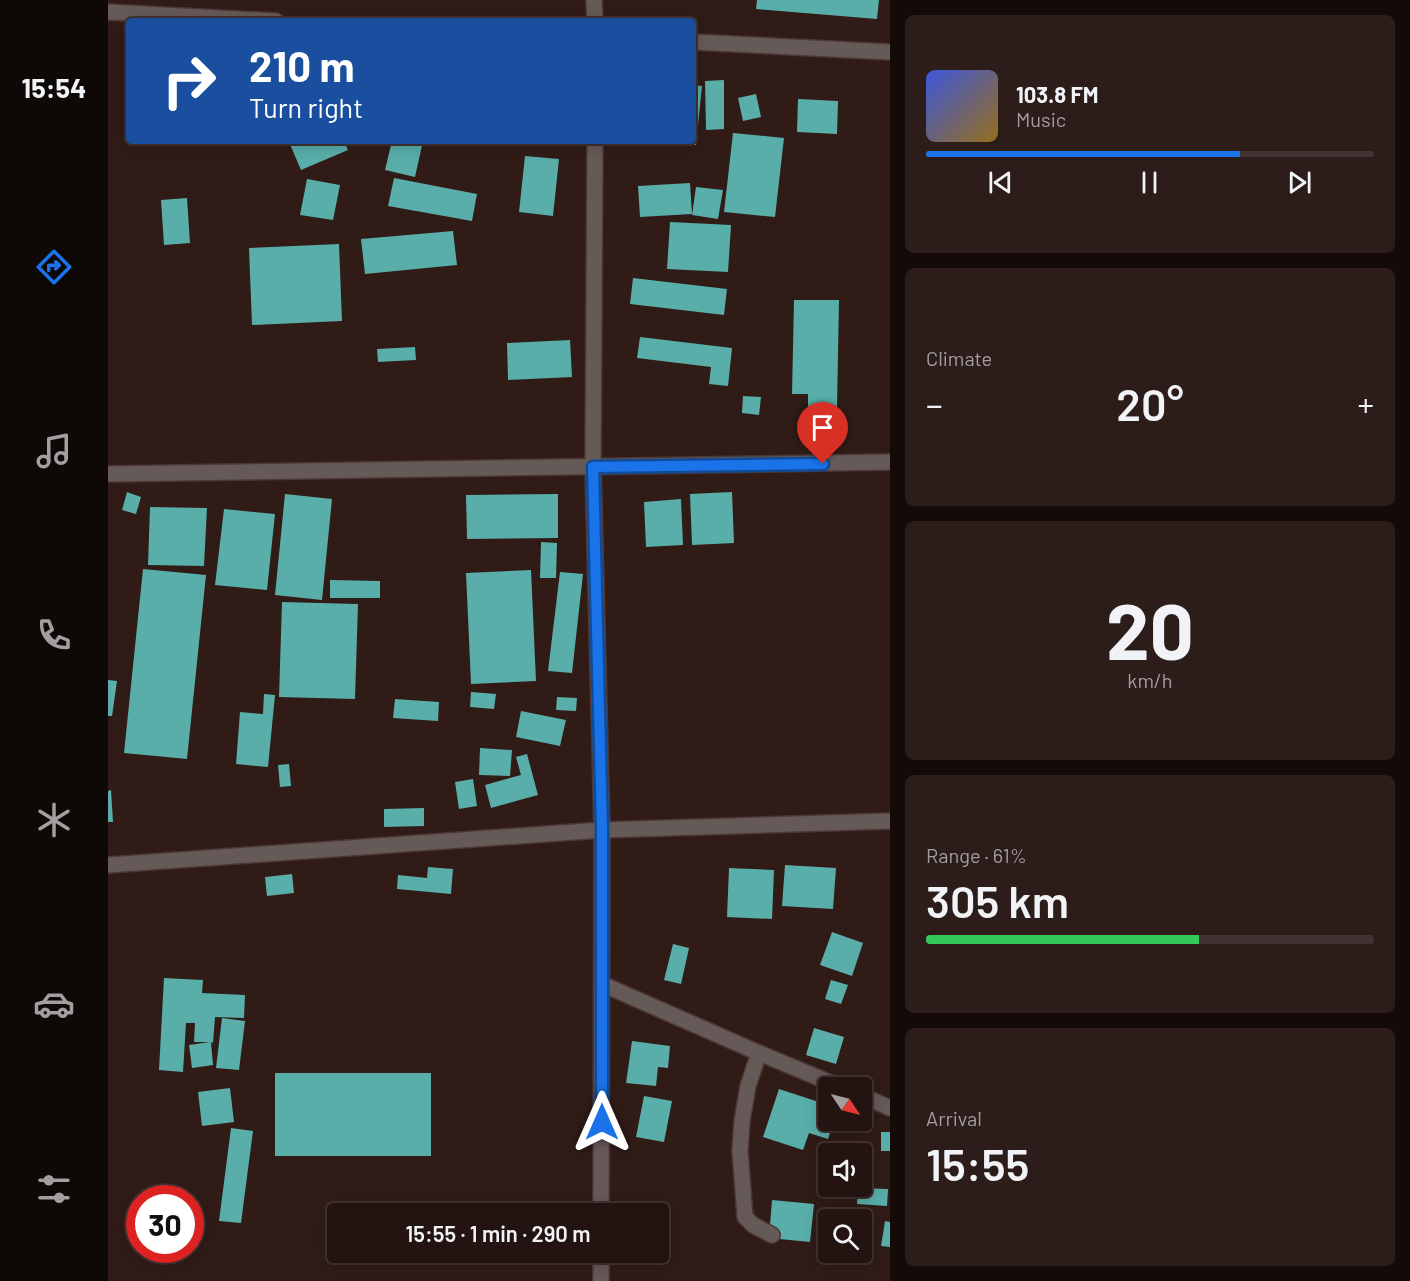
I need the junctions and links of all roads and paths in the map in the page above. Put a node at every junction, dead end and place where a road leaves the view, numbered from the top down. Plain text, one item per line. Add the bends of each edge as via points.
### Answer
1 (594, 0) edge
2 (108, 12) edge
3 (220, 18) edge
4 (595, 18) edge
5 (696, 42) edge
6 (890, 52) edge
7 (595, 144) edge
8 (890, 462) edge
9 (593, 467) junction
10 (108, 474) edge
11 (890, 821) edge
12 (602, 830) junction
13 (108, 865) edge
14 (602, 984) junction
15 (759, 1053) junction
16 (818, 1078) edge
17 (872, 1100) edge
18 (890, 1107) edge
19 (602, 1203) edge
20 (772, 1235) dead end
21 (601, 1263) edge
22 (601, 1281) edge

1 - 4 street
2 - 3 street
5 - 6 street
7 - 9 street
8 - 9 street
9 - 10 street
9 - 12 street
11 - 12 street
12 - 13 street
12 - 14 street
14 - 15 street
14 - 19 street
15 - 16 street
15 - 20 street via 748,1086 740,1151 746,1217
17 - 18 street
21 - 22 street

